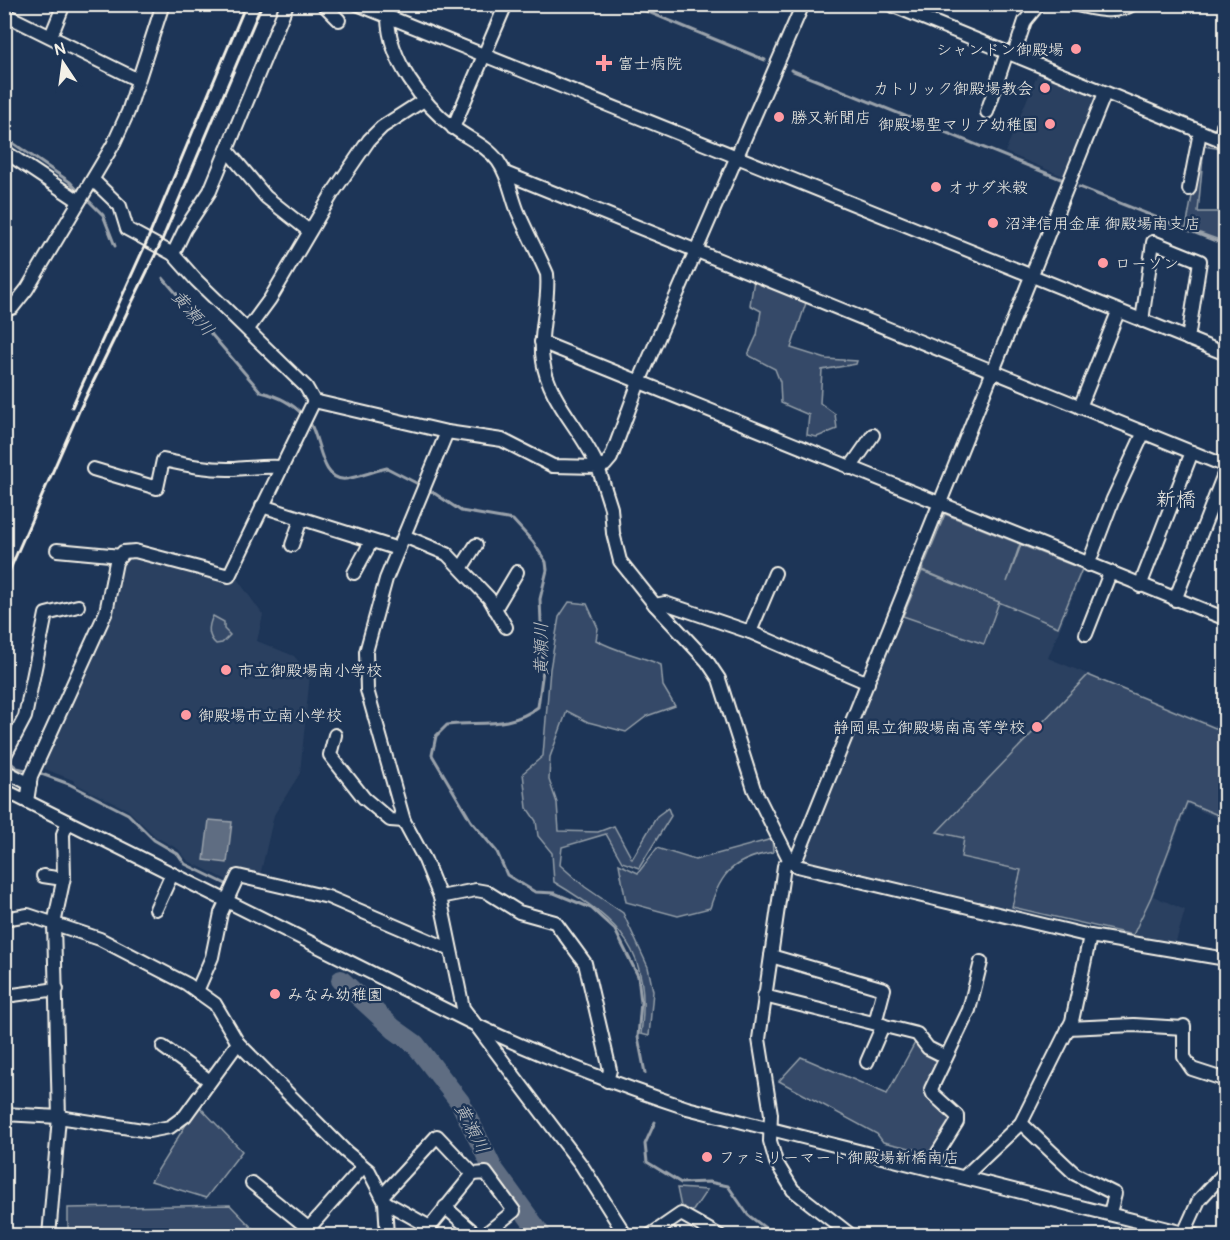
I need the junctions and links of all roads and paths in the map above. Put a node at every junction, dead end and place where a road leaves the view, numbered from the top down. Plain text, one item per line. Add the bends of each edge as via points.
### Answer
1 (64, 4) edge
2 (163, 4) edge
3 (287, 4) edge
4 (357, 4) edge
5 (506, 4) edge
6 (803, 4) edge
7 (888, 4) edge
8 (1039, 4) edge
9 (1073, 4) edge
10 (1134, 4) edge
11 (324, 5) edge
12 (4, 14) edge
13 (388, 18) junction
14 (339, 20) dead end
15 (51, 36) junction
16 (1011, 53) junction
17 (484, 57) junction
18 (138, 80) junction
19 (1105, 93) junction
20 (424, 100) junction
21 (987, 112) dead end
22 (1226, 113) edge
23 (453, 128) junction
24 (1200, 132) junction
25 (1223, 141) edge
26 (227, 150) junction
27 (4, 151) edge
28 (737, 157) junction
29 (505, 173) junction
30 (91, 183) junction
31 (1189, 189) dead end
32 (80, 201) junction
33 (309, 231) junction
34 (696, 251) junction
35 (174, 254) junction
36 (1031, 276) junction
37 (4, 310) edge
38 (1118, 312) junction
39 (1142, 321) junction
40 (248, 329) junction
41 (1188, 339) junction
42 (541, 342) junction
43 (1226, 354) edge
44 (991, 372) junction
45 (639, 382) junction
46 (312, 405) junction
47 (1080, 407) junction
48 (447, 432) junction
49 (1144, 432) junction
50 (873, 435) dead end
51 (1192, 452) junction
52 (281, 467) junction
53 (598, 467) junction
54 (1226, 467) edge
55 (850, 468) junction
56 (93, 469) dead end
57 (938, 503) junction
58 (262, 506) junction
59 (302, 519) junction
60 (404, 536) junction
61 (370, 542) junction
62 (292, 545) dead end
63 (476, 545) dead end
64 (398, 549) junction
65 (57, 550) dead end
66 (121, 556) junction
67 (1088, 565) junction
68 (462, 567) junction
69 (518, 572) dead end
70 (354, 573) dead end
71 (775, 573) dead end
72 (1110, 573) junction
73 (1140, 586) junction
74 (1175, 600) junction
75 (655, 605) junction
76 (78, 606) dead end
77 (495, 609) junction
78 (1226, 619) edge
79 (506, 627) dead end
80 (750, 632) junction
81 (1086, 633) dead end
82 (868, 683) junction
83 (335, 735) dead end
84 (4, 757) edge
85 (4, 768) edge
86 (31, 780) junction
87 (4, 790) edge
88 (27, 801) junction
89 (404, 821) junction
90 (68, 822) junction
91 (790, 861) junction
92 (171, 874) junction
93 (43, 876) dead end
94 (63, 879) junction
95 (440, 897) junction
96 (226, 901) junction
97 (156, 909) dead end
98 (4, 919) edge
99 (54, 924) junction
100 (1090, 936) junction
101 (449, 949) junction
102 (771, 956) junction
103 (1226, 959) edge
104 (981, 962) dead end
105 (57, 989) junction
106 (197, 991) junction
107 (4, 993) edge
108 (764, 996) junction
109 (879, 1024) junction
110 (476, 1025) junction
111 (1068, 1028) junction
112 (238, 1043) junction
113 (163, 1047) dead end
114 (946, 1057) junction
115 (867, 1062) dead end
116 (1226, 1080) edge
117 (210, 1081) junction
118 (607, 1081) junction
119 (4, 1114) edge
120 (59, 1117) junction
121 (1021, 1123) junction
122 (771, 1128) junction
123 (363, 1167) junction
124 (929, 1167) junction
125 (1226, 1171) edge
126 (472, 1174) junction
127 (965, 1176) junction
128 (252, 1183) dead end
129 (384, 1199) junction
130 (445, 1207) junction
131 (1110, 1213) junction
132 (1152, 1225) junction
133 (314, 1232) edge
134 (1190, 1234) edge
135 (49, 1236) edge
136 (387, 1236) edge
137 (478, 1236) edge
138 (483, 1236) edge
139 (626, 1236) edge
140 (649, 1236) edge
141 (720, 1236) edge
142 (852, 1236) edge
143 (1163, 1236) edge

1 - 15 street
2 - 18 street
3 - 26 street
4 - 13 street
5 - 17 street
6 - 28 street
7 - 16 street
8 - 16 street via 1024,21
9 - 10 street via 1100,10 1123,9
11 - 14 street
12 - 15 street
13 - 17 street
13 - 20 street via 388,34
15 - 18 street
16 - 19 street
16 - 21 street
17 - 23 street
17 - 28 street
18 - 30 street via 128,112
19 - 24 street
19 - 36 street
20 - 23 street
20 - 33 street via 369,140
22 - 25 street
23 - 29 street via 488,150
24 - 25 street
24 - 31 street
26 - 33 street via 266,197
26 - 35 street via 210,191
27 - 32 street
28 - 34 street
28 - 36 street
29 - 34 street
29 - 42 street via 517,210 547,274
30 - 32 street
30 - 35 street via 120,206 127,229
32 - 37 street via 27,289 12,308
33 - 40 street
34 - 44 street
34 - 45 street
35 - 40 street
36 - 38 street
36 - 44 street
38 - 39 street
38 - 47 street
39 - 41 street
39 - 41 street via 1153,242 1200,261
40 - 46 street via 306,387
41 - 43 street
42 - 45 street
42 - 53 street via 551,388
44 - 47 street
44 - 57 street
45 - 53 street via 611,458
45 - 55 street
46 - 48 street
46 - 52 street
47 - 49 street
48 - 53 street via 502,440 553,466
48 - 60 street
49 - 51 street
49 - 67 street
50 - 55 street
51 - 54 street
51 - 73 street
52 - 56 street via 233,469 163,460 157,488
52 - 58 street
53 - 75 street via 621,561
54 - 74 street
55 - 57 street
57 - 67 street
57 - 82 street
58 - 59 street
58 - 66 street via 229,576 135,551 123,552
59 - 61 street
59 - 62 street
60 - 64 street
60 - 68 street via 447,554
61 - 64 street
61 - 70 street
63 - 68 street
64 - 89 street via 386,579 365,668 367,690
65 - 66 street
66 - 86 street via 116,562 106,612
67 - 72 street
68 - 77 street
69 - 77 street
71 - 80 street
72 - 73 street
72 - 81 street
73 - 74 street
74 - 78 street
75 - 80 street via 664,603
75 - 91 street via 719,679 754,789
76 - 84 street via 46,614 24,717
77 - 79 street
80 - 82 street
82 - 91 street via 798,855
83 - 89 street via 330,755 364,798 390,820
85 - 86 street
86 - 88 street
87 - 88 street
88 - 90 street
89 - 95 street
90 - 92 street
90 - 94 street via 63,834
91 - 100 street via 797,866
91 - 102 street via 784,866
92 - 96 street
92 - 97 street
93 - 94 street
94 - 99 street
95 - 101 street
95 - 118 street via 476,890 487,892 519,912 555,922 585,963 610,1070
96 - 101 street via 238,876 328,897
96 - 106 street via 220,912 212,957
96 - 110 street
98 - 99 street via 28,915
99 - 105 street
99 - 106 street via 100,939
100 - 103 street
100 - 111 street
101 - 110 street via 463,1008
102 - 108 street
102 - 109 street via 884,989
104 - 114 street via 969,1010
105 - 107 street
105 - 120 street
106 - 112 street via 215,1005
108 - 109 street
108 - 122 street via 760,1048
109 - 114 street via 916,1034 928,1048
109 - 115 street
110 - 118 street
110 - 139 street via 582,1166
111 - 116 street via 1184,1027 1184,1057 1192,1070
111 - 121 street
112 - 117 street
112 - 123 street
113 - 117 street
114 - 124 street via 931,1089 957,1116 957,1122
117 - 120 street via 185,1116 170,1127 149,1131
118 - 122 street via 687,1108
119 - 120 street
120 - 135 street
121 - 127 street
121 - 131 street via 1075,1174 1115,1194
122 - 124 street
122 - 142 street via 770,1142 776,1162 793,1190
123 - 129 street
123 - 133 street
124 - 127 street
125 - 134 street via 1199,1200
126 - 129 street via 438,1136
126 - 130 street
126 - 138 street via 486,1173 514,1211
127 - 131 street
128 - 133 street
129 - 130 street via 430,1227
129 - 136 street
130 - 137 street
131 - 132 street
132 - 134 street
132 - 143 street
140 - 141 street via 681,1214

